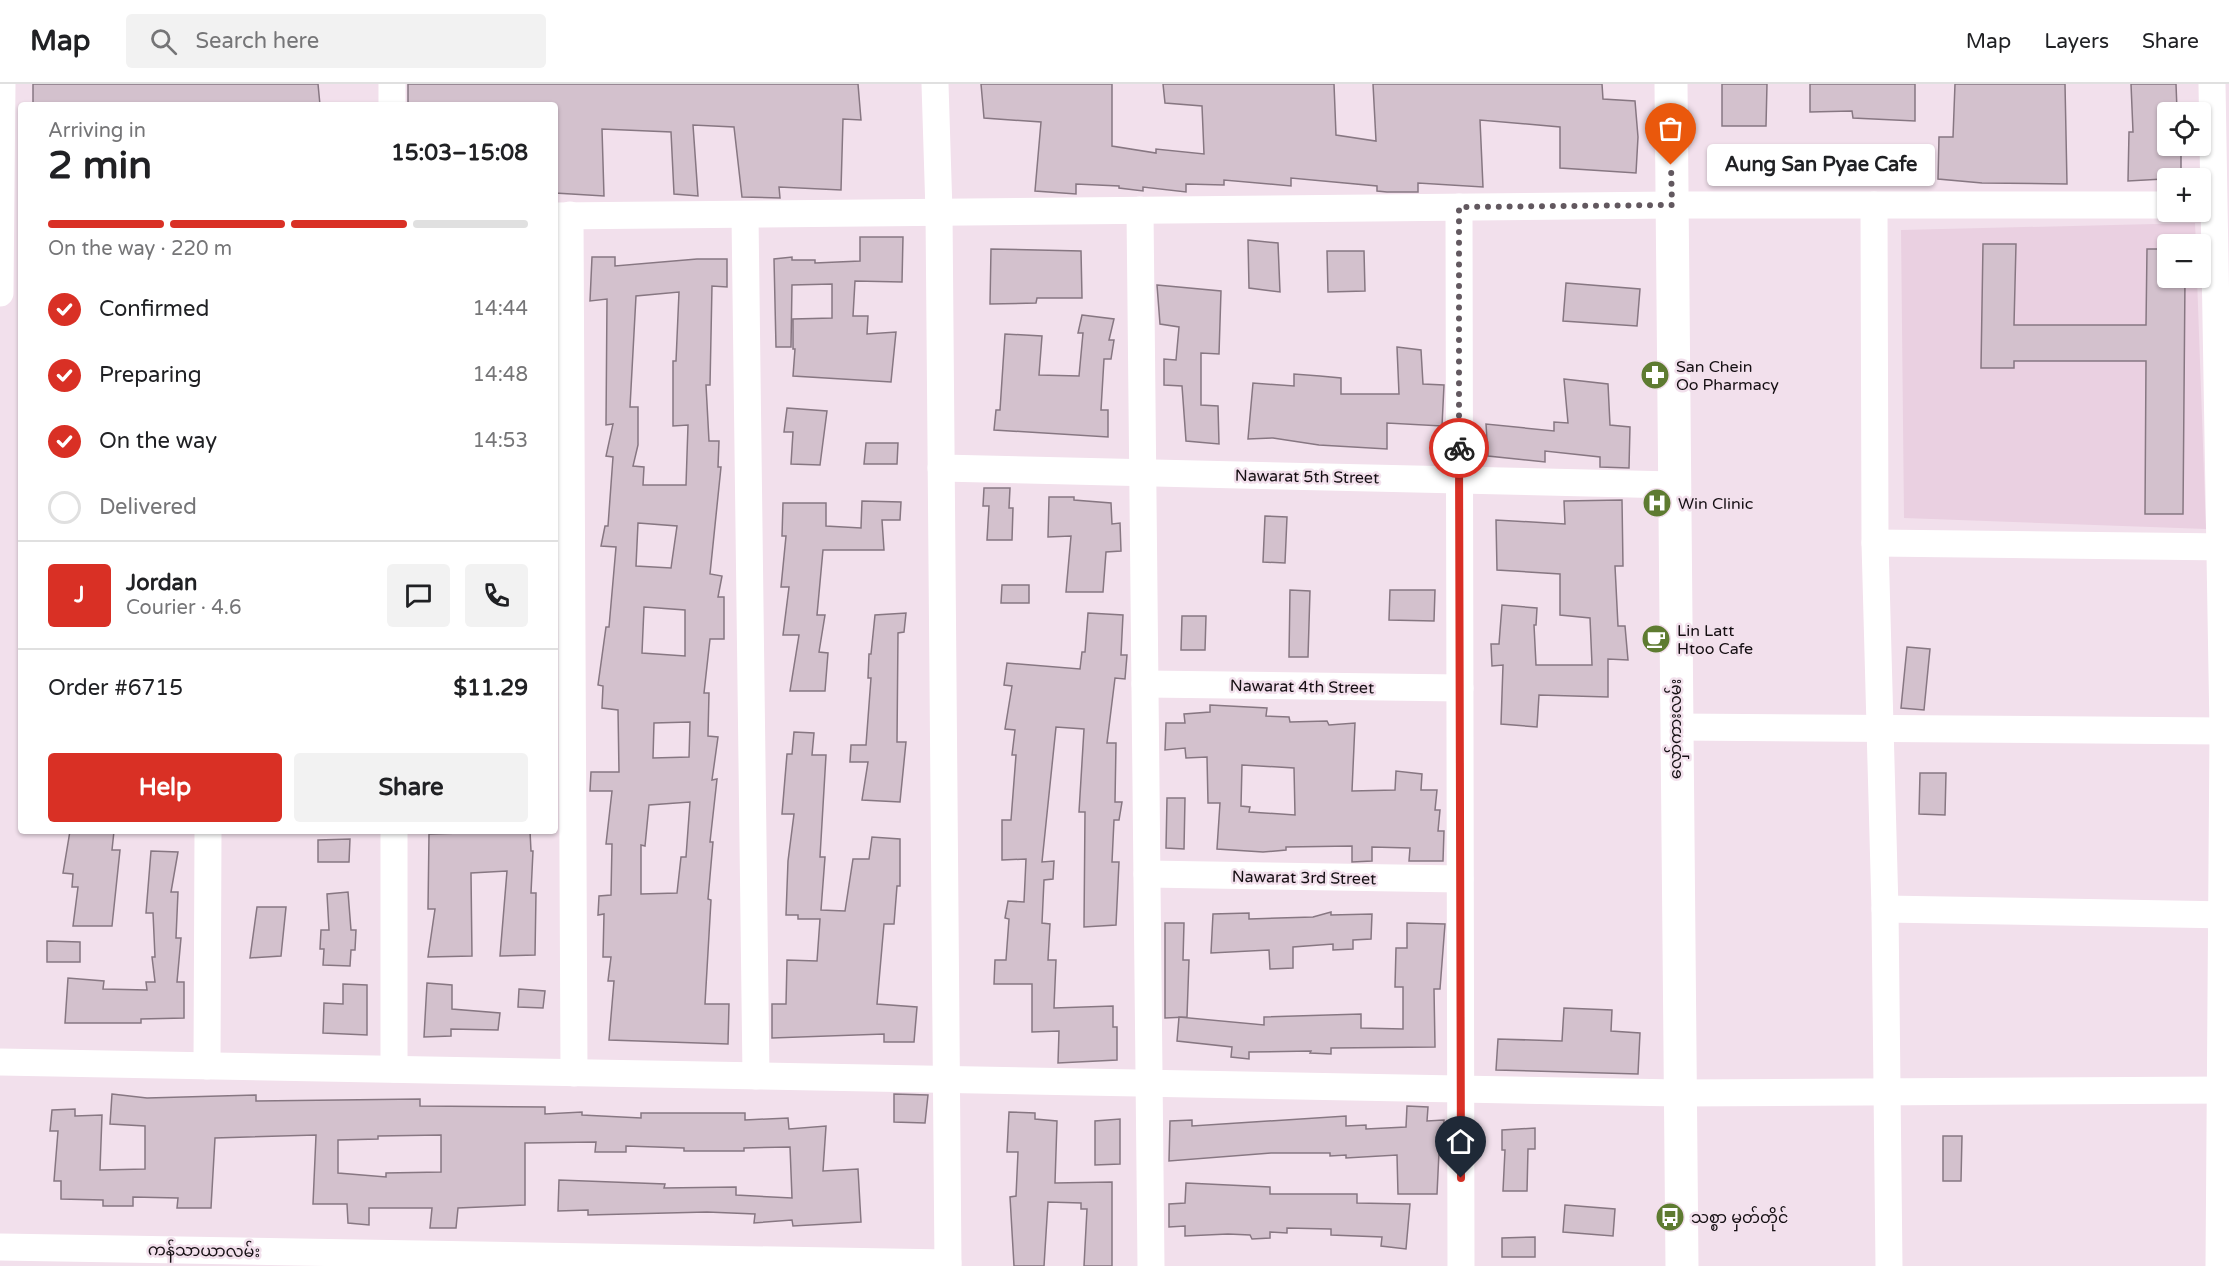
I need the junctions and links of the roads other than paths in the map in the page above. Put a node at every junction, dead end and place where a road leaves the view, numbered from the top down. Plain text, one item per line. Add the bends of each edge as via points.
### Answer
1 (2, 84) edge
2 (392, 84) edge
3 (935, 84) edge
4 (1671, 84) edge
5 (2212, 84) edge
6 (392, 102) edge
7 (2215, 204) edge
8 (1672, 205) junction
9 (1874, 205) junction
10 (2157, 205) edge
11 (1459, 207) junction
12 (1140, 210) junction
13 (939, 212) junction
14 (563, 215) edge
15 (745, 215) junction
16 (0, 221) edge
17 (18, 221) edge
18 (0, 293) edge
19 (940, 468) junction
20 (1143, 472) junction
21 (1459, 480) junction
22 (1674, 485) junction
23 (1875, 543) junction
24 (2224, 547) edge
25 (1145, 684) junction
26 (1460, 688) junction
27 (1675, 727) junction
28 (1881, 727) junction
29 (2223, 731) junction
30 (208, 834) edge
31 (393, 834) edge
32 (1147, 874) junction
33 (1460, 879) junction
34 (1885, 909) junction
35 (2225, 915) edge
36 (0, 1062) edge
37 (207, 1066) junction
38 (394, 1070) junction
39 (574, 1073) junction
40 (756, 1076) junction
41 (946, 1080) junction
42 (1149, 1083) junction
43 (1461, 1090) junction
44 (2224, 1090) edge
45 (1887, 1092) junction
46 (1679, 1093) junction
47 (0, 1247) edge
48 (201, 1258) edge
49 (398, 1260) edge
50 (948, 1264) edge
51 (1151, 1266) edge
52 (1461, 1266) edge
53 (1682, 1266) edge
54 (1889, 1266) edge
55 (2218, 1266) edge

1 - 16 street
2 - 6 street
3 - 13 street
4 - 8 main road, လှော်ကားလမ်း
5 - 7 street
7 - 24 street
8 - 9 street
8 - 11 street
8 - 22 main road, လှော်ကားလမ်း
9 - 10 street
9 - 23 street
11 - 12 street
11 - 21 street
12 - 13 street
12 - 20 street
13 - 15 street
13 - 19 street
14 - 15 street
14 - 39 street
15 - 40 street
16 - 17 street
16 - 18 street
19 - 20 street, Nawarat 5th Street
19 - 41 street
20 - 21 street, Nawarat 5th Street
20 - 25 street
21 - 22 street, Nawarat 5th Street
21 - 26 street
22 - 27 main road, လှော်ကားလမ်း
23 - 24 street
23 - 28 street
24 - 29 street
25 - 26 street, Nawarat 4th Street
25 - 32 street
26 - 33 street
27 - 28 street
27 - 46 main road, လှော်ကားလမ်း
28 - 29 street
28 - 34 street
29 - 35 street
30 - 37 street
31 - 38 street
32 - 33 street, Nawarat 3rd Street
32 - 42 street
33 - 43 street
34 - 35 street
34 - 45 street
35 - 44 street
36 - 37 street
37 - 38 street
38 - 39 street
39 - 40 street
40 - 41 street
41 - 42 street
41 - 50 street
42 - 43 street
42 - 51 street
43 - 46 street
43 - 52 street
44 - 45 street
44 - 55 street
45 - 46 street
45 - 54 street
46 - 53 main road, လှော်ကားလမ်း
47 - 48 street, ကန်သာယာလမ်း
48 - 49 street, ကန်သာယာလမ်း
49 - 50 street, ကန်သာယာလမ်း

